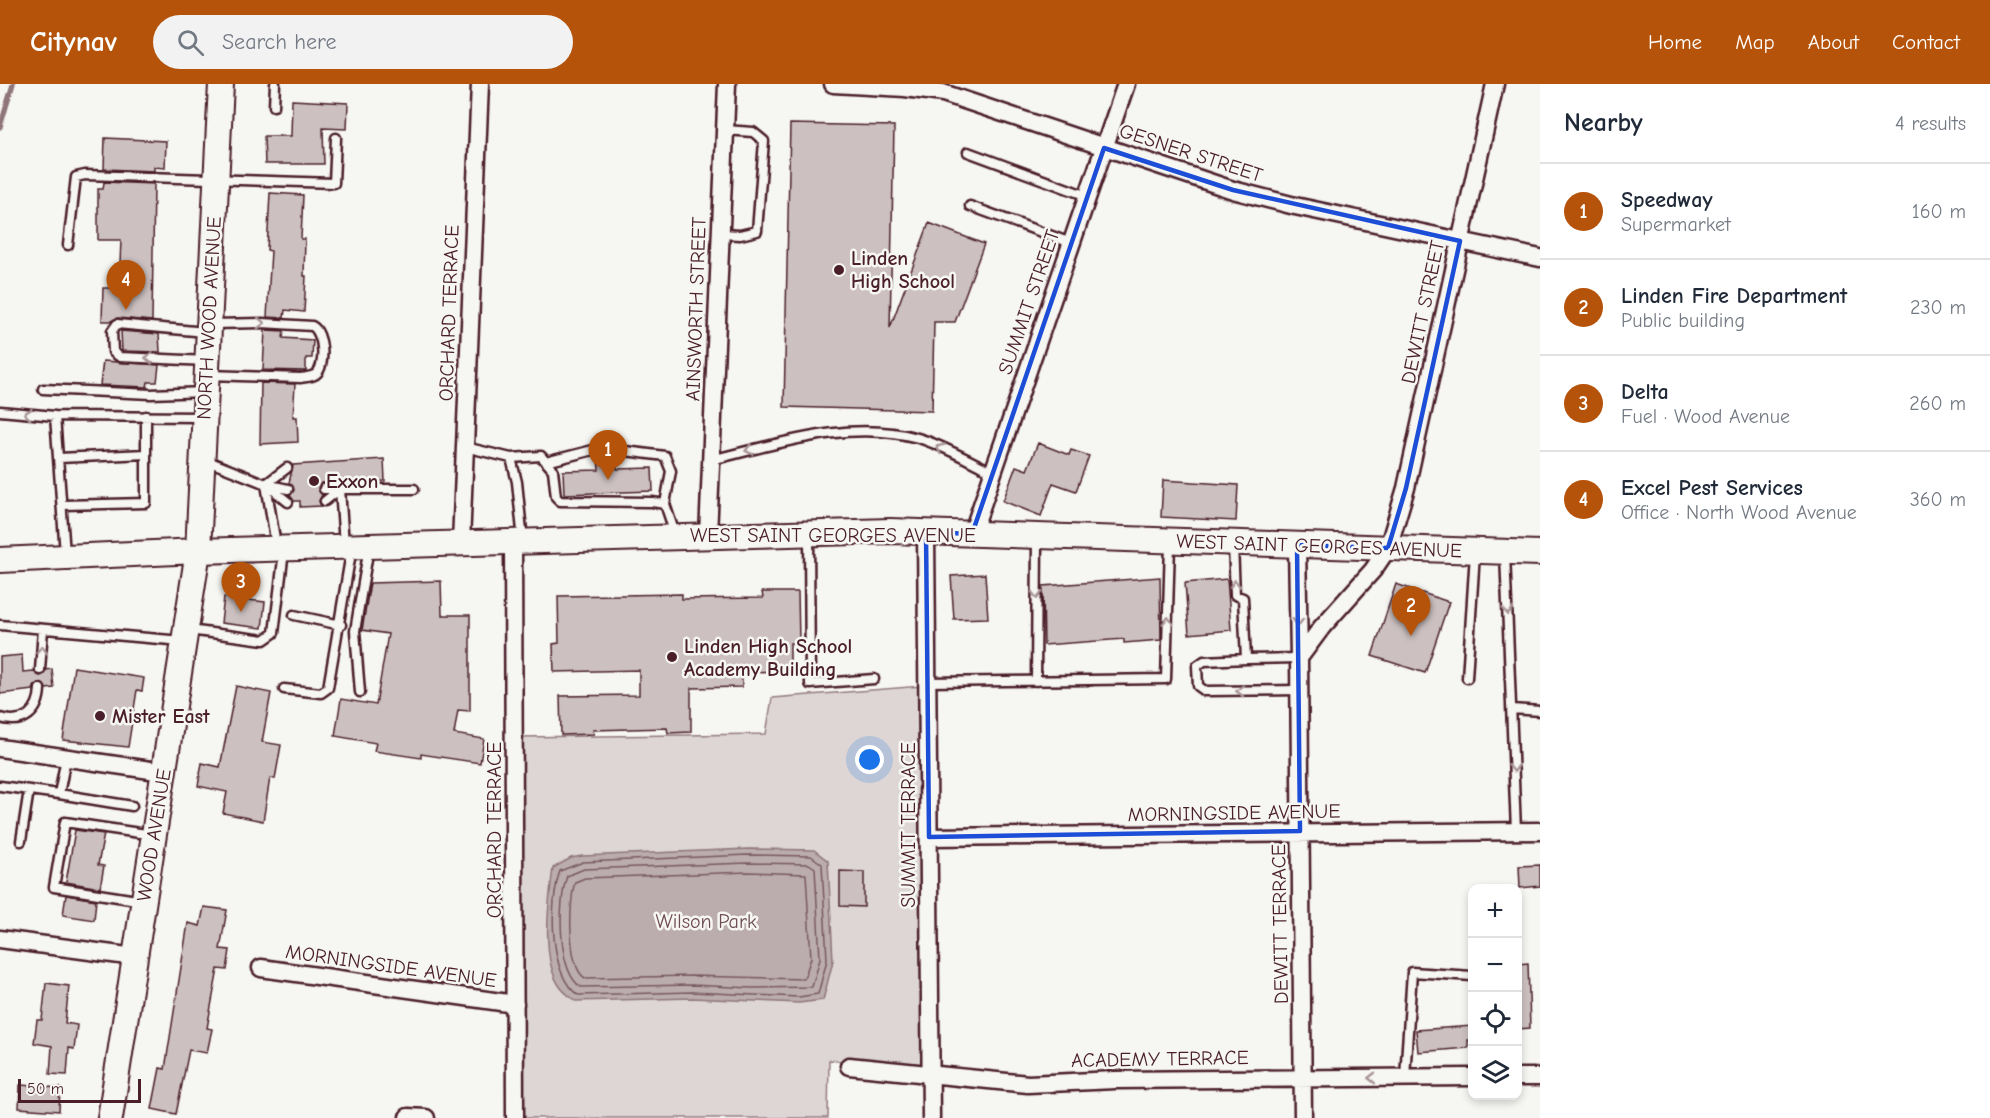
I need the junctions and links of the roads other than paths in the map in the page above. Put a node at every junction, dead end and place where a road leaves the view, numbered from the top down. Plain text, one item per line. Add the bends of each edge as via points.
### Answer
1 (221, 84) edge
2 (275, 84) edge
3 (480, 84) edge
4 (727, 84) edge
5 (833, 84) edge
6 (1126, 84) edge
7 (1495, 84) edge
8 (274, 106) dead end
9 (725, 130) junction
10 (336, 138) dead end
11 (1104, 148) junction
12 (968, 152) dead end
13 (216, 181) junction
14 (1088, 196) junction
15 (970, 206) dead end
16 (721, 234) junction
17 (1460, 241) junction
18 (1071, 243) junction
19 (68, 245) dead end
20 (1540, 258) edge
21 (209, 328) junction
22 (206, 376) junction
23 (43, 389) dead end
24 (0, 411) edge
25 (146, 416) junction
26 (56, 417) junction
27 (204, 417) junction
28 (465, 447) junction
29 (146, 454) junction
30 (59, 458) junction
31 (511, 458) junction
32 (202, 459) junction
33 (711, 460) junction
34 (546, 462) junction
35 (287, 468) dead end
36 (993, 472) junction
37 (266, 484) junction
38 (339, 488) junction
39 (288, 489) dead end
40 (324, 489) dead end
41 (414, 489) dead end
42 (325, 501) dead end
43 (288, 502) dead end
44 (664, 504) junction
45 (63, 505) junction
46 (926, 532) junction
47 (809, 533) junction
48 (972, 534) junction
49 (708, 536) junction
50 (1037, 536) junction
51 (676, 537) junction
52 (1170, 540) junction
53 (518, 541) junction
54 (461, 543) junction
55 (1233, 543) junction
56 (1297, 545) junction
57 (355, 546) junction
58 (1388, 548) junction
59 (280, 549) junction
60 (198, 551) junction
61 (1505, 552) junction
62 (1475, 553) junction
63 (1540, 553) edge
64 (65, 557) junction
65 (0, 560) edge
66 (294, 615) dead end
67 (0, 625) edge
68 (341, 625) junction
69 (44, 629) junction
70 (185, 635) junction
71 (1299, 658) junction
72 (1246, 659) junction
73 (40, 670) dead end
74 (1467, 678) dead end
75 (874, 680) dead end
76 (1036, 681) junction
77 (927, 682) junction
78 (40, 689) dead end
79 (284, 689) dead end
80 (1299, 690) junction
81 (360, 692) dead end
82 (1512, 710) junction
83 (1540, 711) edge
84 (0, 718) edge
85 (0, 748) edge
86 (66, 758) junction
87 (164, 772) junction
88 (0, 786) edge
89 (29, 790) junction
90 (59, 794) junction
91 (132, 806) dead end
92 (1300, 831) junction
93 (1516, 831) junction
94 (1540, 831) edge
95 (154, 835) junction
96 (929, 837) junction
97 (21, 841) dead end
98 (143, 901) junction
99 (0, 939) edge
100 (135, 957) junction
101 (261, 968) dead end
102 (1468, 976) edge
103 (515, 1004) junction
104 (849, 1066) dead end
105 (930, 1074) junction
106 (1405, 1077) junction
107 (1468, 1077) edge
108 (1522, 1077) edge
109 (1540, 1077) edge
110 (1302, 1078) junction
111 (408, 1117) edge
112 (110, 1118) edge
113 (426, 1118) edge
114 (515, 1118) edge
115 (931, 1118) edge
116 (1303, 1118) edge

1 - 13 main road, NORTH WOOD AVENUE
2 - 8 lane
3 - 28 street, ORCHARD TERRACE
4 - 9 street, AINSWORTH STREET
5 - 11 street, GESNER STREET via 943,93
6 - 11 street, SUMMIT STREET
7 - 17 street, DEWITT STREET
9 - 16 street, AINSWORTH STREET
9 - 16 lane via 753,132 764,141 757,231
10 - 13 lane via 334,183 246,178
11 - 14 street, SUMMIT STREET
11 - 17 street, GESNER STREET via 1295,207
12 - 14 lane
13 - 19 lane via 76,177
13 - 21 main road, NORTH WOOD AVENUE
14 - 18 street, SUMMIT STREET
15 - 18 lane
16 - 33 street, AINSWORTH STREET
17 - 20 street, GESNER STREET
17 - 58 street, DEWITT STREET via 1406,488
18 - 36 street, SUMMIT STREET
21 - 22 main road, NORTH WOOD AVENUE
22 -> 21 lane via 120,357 113,352 112,331 117,324
21 -> 22 lane via 262,323 312,326 322,337 320,369 315,374 301,378
22 - 23 lane via 151,394
22 - 27 main road, NORTH WOOD AVENUE
26 -> 24 lane
25 - 26 lane
25 - 27 lane
25 - 29 lane
26 - 30 lane
27 - 32 main road, NORTH WOOD AVENUE
28 - 31 lane
28 - 54 street, ORCHARD TERRACE
29 - 30 lane
29 - 45 lane via 146,503
30 - 45 lane
31 - 34 lane via 541,456
31 - 53 lane via 517,482
32 - 37 lane
32 - 60 main road, NORTH WOOD AVENUE
36 -> 33 lane via 919,438 856,429
33 - 49 street, AINSWORTH STREET
34 - 44 lane via 553,470 556,497 560,501
34 - 44 lane via 601,448 665,456 671,471
35 - 37 lane
36 - 48 street, SUMMIT STREET
37 - 39 lane
37 - 43 lane
37 - 59 lane
38 - 40 lane
38 - 41 lane
38 - 42 lane
38 - 57 lane
44 - 51 lane
45 - 64 lane
46 - 47 main road, WEST SAINT GEORGES AVENUE
46 - 48 main road, WEST SAINT GEORGES AVENUE
46 - 77 street, SUMMIT TERRACE
47 - 49 main road, WEST SAINT GEORGES AVENUE
47 - 75 lane via 810,684
48 - 50 main road, WEST SAINT GEORGES AVENUE
49 - 51 main road, WEST SAINT GEORGES AVENUE
50 - 52 main road, WEST SAINT GEORGES AVENUE
50 -> 76 lane
51 - 53 main road, WEST SAINT GEORGES AVENUE
52 - 55 main road, WEST SAINT GEORGES AVENUE
76 -> 52 lane via 1166,679
53 - 54 main road, WEST SAINT GEORGES AVENUE
53 - 103 street, ORCHARD TERRACE
54 - 57 main road, WEST SAINT GEORGES AVENUE
55 - 56 main road, WEST SAINT GEORGES AVENUE
72 -> 55 lane via 1243,598 1235,595
56 - 58 main road, WEST SAINT GEORGES AVENUE
56 -> 71 street, DEWITT TERRACE
57 - 59 main road, WEST SAINT GEORGES AVENUE
57 - 68 lane
57 - 81 lane
58 - 62 main road, WEST SAINT GEORGES AVENUE
58 - 71 street
59 - 60 main road, WEST SAINT GEORGES AVENUE
59 - 70 lane via 274,633 269,638
60 - 64 main road, WEST SAINT GEORGES AVENUE
60 - 70 main road, WOOD AVENUE
61 - 62 main road, WEST SAINT GEORGES AVENUE
61 - 63 main road, WEST SAINT GEORGES AVENUE
61 -> 82 lane
62 - 74 lane
64 - 65 main road, WEST SAINT GEORGES AVENUE
66 - 68 lane
67 - 69 lane
68 - 79 lane via 328,688 321,693
69 - 70 lane
73 -> 69 lane
70 - 87 main road, WOOD AVENUE
71 - 72 lane
71 - 80 street, DEWITT TERRACE
80 -> 72 lane via 1205,691 1198,687 1197,666 1204,661
76 - 77 lane
77 - 96 street, SUMMIT TERRACE
78 - 84 lane via 39,703 30,716
80 - 92 street, DEWITT TERRACE
82 - 83 lane
82 -> 93 lane
85 - 86 street
86 - 87 street
86 - 90 lane
87 - 95 main road, WOOD AVENUE
88 - 89 lane
89 - 90 lane
89 - 97 lane
90 - 91 lane
92 - 93 street, MORNINGSIDE AVENUE
92 - 96 street, MORNINGSIDE AVENUE
92 - 110 street, DEWITT TERRACE
93 - 94 street, MORNINGSIDE AVENUE
95 - 98 main road, WOOD AVENUE
95 - 98 lane via 65,822 54,887
96 - 105 street, SUMMIT TERRACE
98 - 100 main road, WOOD AVENUE
99 - 100 street
100 - 112 main road, WOOD AVENUE
101 - 103 street, MORNINGSIDE AVENUE
102 - 106 lane via 1412,972
103 - 114 street, ORCHARD TERRACE
104 - 105 street, ACADEMY TERRACE
105 - 110 street, ACADEMY TERRACE via 1028,1084
105 - 115 street, SUMMIT TERRACE
106 - 107 street, ACADEMY TERRACE
106 -> 110 street, ACADEMY TERRACE
108 - 109 street
110 - 116 street, DEWITT TERRACE
111 - 113 street

